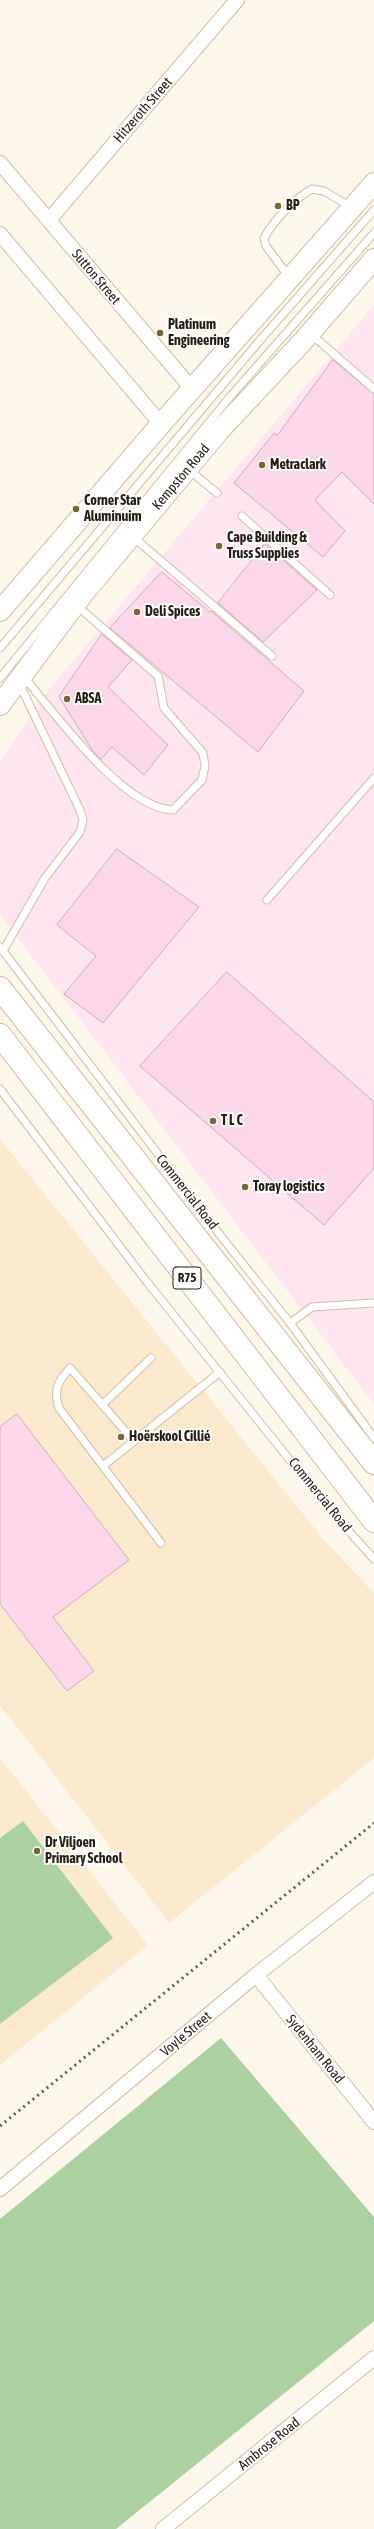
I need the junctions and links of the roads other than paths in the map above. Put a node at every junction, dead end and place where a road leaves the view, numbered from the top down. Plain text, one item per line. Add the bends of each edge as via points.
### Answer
1 (237, 0) edge
2 (0, 163) edge
3 (374, 183) edge
4 (352, 208) junction
5 (374, 210) edge
6 (49, 220) junction
7 (374, 233) edge
8 (0, 234) edge
9 (374, 259) edge
10 (290, 279) junction
11 (309, 333) junction
12 (374, 389) edge
13 (193, 390) junction
14 (161, 424) junction
15 (188, 469) junction
16 (217, 493) dead end
17 (242, 516) dead end
18 (132, 536) junction
19 (330, 595) dead end
20 (76, 605) junction
21 (0, 611) edge
22 (0, 648) edge
23 (272, 656) dead end
24 (14, 678) edge
25 (0, 705) edge
26 (374, 778) edge
27 (267, 900) dead end
28 (1, 949) edge
29 (0, 988) edge
30 (0, 1035) edge
31 (0, 1089) edge
32 (374, 1303) edge
33 (290, 1323) junction
34 (151, 1358) dead end
35 (220, 1372) junction
36 (102, 1405) junction
37 (374, 1438) edge
38 (134, 1441) junction
39 (374, 1463) edge
40 (104, 1466) junction
41 (374, 1521) edge
42 (161, 1543) dead end
43 (374, 1559) edge
44 (374, 1882) edge
45 (256, 1975) junction
46 (374, 2122) edge
47 (0, 2189) edge
48 (374, 2358) edge
49 (164, 2529) edge

1 - 6 street, Hitzeroth Street
2 - 6 street, Sutton Street
3 - 4 main road
4 - 10 main road
4 - 10 lane via 324,191 312,189 302,194 268,230 264,238 266,246
5 - 22 lane via 262,338
6 - 13 street, Sutton Street
7 - 24 lane via 229,398
8 - 14 street
9 - 11 main road, Kempston Road
10 - 13 main road
11 - 12 lane
11 - 15 main road, Kempston Road via 219,431
13 - 14 main road
14 - 21 main road
15 - 16 lane
15 - 18 main road, Kempston Road
17 - 19 lane
18 - 20 main road, Kempston Road
18 - 23 lane
20 - 24 main road, Kempston Road
20 - 24 lane via 158,676 164,708 202,753 205,766 202,780 173,810 160,809 149,804 102,768
24 - 25 main road, Kempston Road
24 - 28 lane via 83,820 80,832 45,878
26 - 27 lane
28 - 33 lane, Commercial Road
29 - 39 main road, Commercial Road / R75
30 - 41 main road, Commercial Road / R75
31 - 35 lane, Commercial Road via 147,1282
32 - 33 lane via 312,1307
33 - 37 lane, Commercial Road
34 - 36 lane
35 - 38 lane
35 - 43 lane, Commercial Road via 334,1515
36 - 38 lane
36 - 40 lane via 70,1368 59,1380 56,1398 58,1408
38 - 40 lane
40 - 42 lane
44 - 45 street, Voyle Street
45 - 46 street, Sydenham Road
45 - 47 street, Voyle Street
48 - 49 street, Ambrose Road

